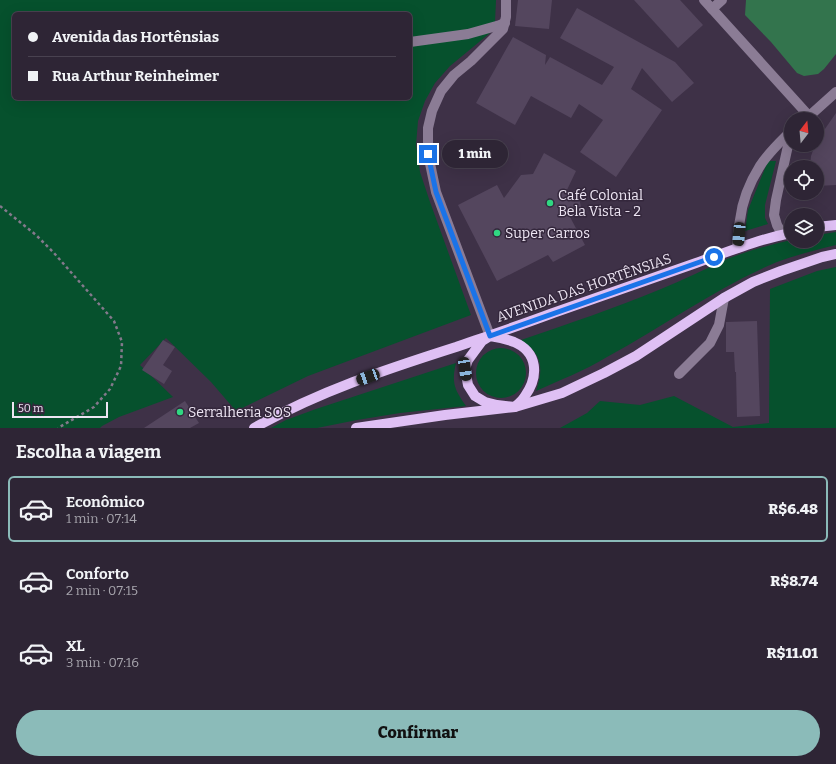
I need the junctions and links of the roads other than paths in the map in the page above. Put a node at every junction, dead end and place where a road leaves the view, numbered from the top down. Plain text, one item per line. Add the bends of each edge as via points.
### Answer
1 (506, 0) edge
2 (704, 0) edge
3 (722, 0) edge
4 (712, 9) junction
5 (505, 23) junction
6 (412, 42) edge
7 (836, 92) edge
8 (803, 112) edge
9 (814, 112) edge
10 (784, 138) edge
11 (786, 152) edge
12 (836, 225) edge
13 (824, 226) edge
14 (784, 231) edge
15 (784, 234) edge
16 (737, 248) junction
17 (836, 254) edge
18 (724, 298) junction
19 (490, 336) junction
20 (679, 374) dead end
21 (515, 407) junction
22 (254, 428) edge
23 (356, 428) edge

1 - 5 street
2 - 4 street
3 - 4 street
4 - 8 street
5 - 6 street via 468,34
5 - 19 street via 503,29 454,75 441,91 428,128 428,154 436,192
7 - 9 street
10 - 16 street via 761,165 752,181 744,201
11 - 14 street via 774,215 777,225
12 - 13 main road
15 - 16 main road, AVENIDA DAS HORTÊNSIAS
16 - 19 main road, AVENIDA DAS HORTÊNSIAS
17 - 18 main road via 753,282
18 - 20 street via 719,325 710,343
18 - 21 main road via 636,356 604,373 562,393
19 - 21 main road via 523,347 530,353 534,363 533,381 525,398
19 - 21 main road via 482,341 468,360 465,369 468,385 475,396 485,402
19 - 22 main road, AVENIDA DAS HORTÊNSIAS via 405,363 304,402
21 - 23 main road

